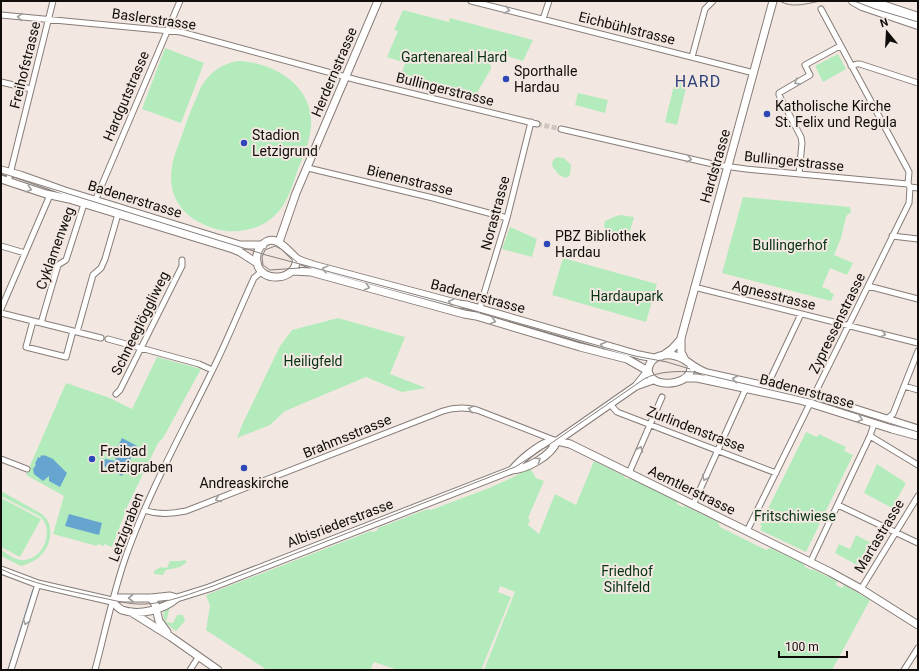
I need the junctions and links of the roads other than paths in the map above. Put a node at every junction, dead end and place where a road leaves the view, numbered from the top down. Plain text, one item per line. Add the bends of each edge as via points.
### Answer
1 (53, 1) edge
2 (180, 1) edge
3 (378, 1) edge
4 (471, 1) edge
5 (549, 1) edge
6 (713, 1) edge
7 (773, 1) edge
8 (853, 1) edge
9 (865, 1) edge
10 (874, 2) edge
11 (821, 9) dead end
12 (1, 15) edge
13 (918, 17) edge
14 (543, 19) junction
15 (48, 20) junction
16 (918, 25) edge
17 (167, 30) junction
18 (840, 46) junction
19 (692, 57) junction
20 (851, 66) junction
21 (754, 73) junction
22 (347, 77) junction
23 (1, 82) edge
24 (918, 83) edge
25 (31, 89) junction
26 (530, 122) junction
27 (537, 124) tunnel mouth
28 (561, 129) tunnel mouth
29 (728, 166) junction
30 (308, 168) junction
31 (1, 170) edge
32 (10, 172) junction
33 (799, 174) junction
34 (4, 180) edge
35 (909, 186) junction
36 (918, 188) edge
37 (50, 195) junction
38 (95, 201) junction
39 (84, 204) junction
40 (118, 214) junction
41 (507, 218) junction
42 (892, 236) junction
43 (918, 240) edge
44 (279, 242) junction
45 (263, 245) junction
46 (1, 246) edge
47 (25, 253) junction
48 (296, 258) junction
49 (182, 260) dead end
50 (257, 263) junction
51 (261, 272) junction
52 (292, 272) junction
53 (868, 286) junction
54 (694, 287) junction
55 (918, 300) edge
56 (1, 310) edge
57 (479, 310) junction
58 (1, 313) edge
59 (801, 314) junction
60 (33, 321) junction
61 (41, 323) junction
62 (848, 325) junction
63 (75, 332) junction
64 (101, 338) dead end
65 (681, 338) junction
66 (108, 339) dead end
67 (918, 343) edge
68 (141, 347) junction
69 (918, 351) edge
70 (662, 356) junction
71 (654, 358) junction
72 (685, 360) junction
73 (691, 365) junction
74 (212, 370) junction
75 (648, 371) junction
76 (687, 378) junction
77 (653, 380) junction
78 (636, 386) junction
79 (767, 386) junction
80 (904, 386) junction
81 (746, 388) junction
82 (918, 390) edge
83 (116, 394) dead end
84 (814, 396) junction
85 (662, 397) dead end
86 (810, 403) junction
87 (610, 404) junction
88 (888, 418) junction
89 (650, 424) junction
90 (874, 424) junction
91 (918, 429) edge
92 (870, 436) junction
93 (918, 436) edge
94 (557, 441) junction
95 (718, 450) junction
96 (1, 460) edge
97 (918, 465) edge
98 (27, 469) dead end
99 (629, 473) junction
100 (776, 473) junction
101 (918, 496) edge
102 (693, 505) junction
103 (838, 505) junction
104 (144, 510) junction
105 (747, 532) junction
106 (896, 533) junction
107 (918, 543) edge
108 (810, 563) junction
109 (1, 570) edge
110 (38, 584) junction
111 (861, 590) junction
112 (151, 598) junction
113 (176, 598) junction
114 (112, 602) junction
115 (156, 608) junction
116 (129, 611) junction
117 (918, 625) edge
118 (171, 637) junction
119 (918, 648) edge
120 (199, 656) junction
121 (11, 670) edge
122 (95, 670) edge
123 (190, 670) edge
124 (218, 670) edge
125 (904, 670) edge

1 - 15 street, Freihofstrasse
2 - 17 street, Hardgutstrasse
3 - 22 street, Herdernstrasse
4 -> 14 street, Eichbühlstrasse
5 - 14 street
6 - 19 street via 705,9
7 - 21 street, Hardstrasse
8 - 16 main road
9 - 10 street
10 - 13 main road
11 - 18 street
15 -> 12 street, Baslerstrasse
14 - 19 street, Eichbühlstrasse
15 - 17 street, Baslerstrasse
15 - 25 street, Freihofstrasse
17 - 22 street, Baslerstrasse
17 - 38 street, Hardgutstrasse
18 - 20 street
18 -> 33 street via 805,65 810,75 779,93 801,137
19 - 21 street, Eichbühlstrasse
20 - 24 street via 860,64
20 - 35 street, Zypressenstrasse via 909,172
21 - 29 street, Hardstrasse
22 - 26 street, Bullingerstrasse
22 - 30 street, Herdernstrasse
23 - 25 street
25 - 32 street, Freihofstrasse
26 - 27 street, Bullingerstrasse
26 - 41 street, Norastrasse
28 -> 29 street, Bullingerstrasse
29 - 33 street, Bullingerstrasse
29 - 54 street, Hardstrasse
30 - 41 street, Bienenstrasse
30 - 44 street, Herdernstrasse
31 - 32 street, Badenerstrasse
32 - 34 street, Freihofstrasse
32 - 38 street, Badenerstrasse
33 - 35 street, Bullingerstrasse
34 -> 37 street, Badenerstrasse
35 - 36 street, Bullingerstrasse
35 - 42 street, Zypressenstrasse via 909,203
37 - 39 street, Badenerstrasse
37 - 47 street
38 - 45 street, Badenerstrasse via 240,245
39 - 40 street, Badenerstrasse
39 - 61 street, Cyklamenweg via 66,260 58,265
40 - 50 street, Badenerstrasse via 233,249
40 - 63 street via 103,264 93,275
41 - 57 street, Norastrasse
42 - 43 street
42 - 53 street, Zypressenstrasse
44 - 45 street, Badenerstrasse via 270,241
44 - 48 street, Badenerstrasse
45 - 50 street via 258,253
46 - 47 street
47 - 56 street
48 - 52 street
57 -> 48 street, Badenerstrasse via 313,265
49 - 68 street, Schneeglöggliweg via 182,266
50 - 51 street
51 - 52 street, Badenerstrasse via 272,277
51 - 74 street, Letzigraben via 254,278
52 -> 75 street, Badenerstrasse via 311,272 476,316 627,359
53 - 55 street
53 - 62 street, Zypressenstrasse
54 - 59 street, Agnesstrasse
54 - 65 street, Hardstrasse
71 -> 57 street, Badenerstrasse
58 - 60 street
59 - 62 street, Agnesstrasse
59 - 79 street
60 - 61 street
60 - 63 street via 26,347 66,357
61 - 63 street
62 -> 67 street, Agnesstrasse
62 - 84 street, Zypressenstrasse
63 - 64 street
65 - 70 street, Hardstrasse
65 - 72 street, Hardstrasse via 681,352
66 - 68 street
68 - 74 street
68 - 83 street, Schneeglöggliweg
69 - 80 street
70 - 71 street
70 - 72 street
71 - 75 street
72 - 73 street
73 - 76 street via 691,373
79 -> 73 street, Badenerstrasse via 707,373
74 - 104 street, Letzigraben
75 - 77 street
75 - 78 street, Albisriederstrasse
76 - 77 street via 662,383
76 - 81 street, Badenerstrasse
77 - 78 street, Albisriederstrasse
78 - 87 street, Albisriederstrasse
79 - 84 street, Badenerstrasse
80 - 82 street
80 - 88 street via 893,414
81 - 86 street, Badenerstrasse
81 - 95 street
84 - 86 street, Zypressenstrasse
84 - 88 street, Badenerstrasse
85 - 89 street
86 -> 90 street, Badenerstrasse
86 - 100 street, Zypressenstrasse
87 - 89 street, Zurlindenstrasse via 617,412
87 - 94 street, Albisriederstrasse
88 - 91 street, Badenerstrasse
89 - 95 street, Zurlindenstrasse
99 -> 89 street
90 - 92 street
90 - 93 street, Badenerstrasse
92 - 97 street
92 - 103 street
94 - 99 street, Aemtlerstrasse via 570,444
94 -> 104 street, Brahmsstrasse via 471,408 456,408 186,511 168,514
94 - 113 street, Albisriederstrasse via 552,450 520,469 209,588
95 - 100 street, Zurlindenstrasse
95 -> 102 street
96 - 98 street
99 - 102 street, Aemtlerstrasse
100 - 105 street, Zypressenstrasse
101 - 106 street, Martastrasse
102 - 105 street, Aemtlerstrasse
103 - 106 street
103 - 108 street
104 - 114 street, Letzigraben
105 - 108 street, Aemtlerstrasse
106 - 107 street
106 - 111 street, Martastrasse
108 - 111 street, Aemtlerstrasse
109 - 110 street, Albisriederstrasse
110 - 114 street, Albisriederstrasse
110 -> 121 street
111 - 117 street, Aemtlerstrasse
112 - 113 street, Albisriederstrasse
112 -> 114 street, Albisriederstrasse via 118,598
112 - 115 street
113 - 115 street, Albisriederstrasse
114 - 116 street, Albisriederstrasse
114 - 122 street, Letzigraben
115 - 116 street, Albisriederstrasse via 144,612
115 - 118 street via 161,624
116 - 118 street
118 - 120 street
119 - 125 street
120 - 123 street
120 - 124 street

